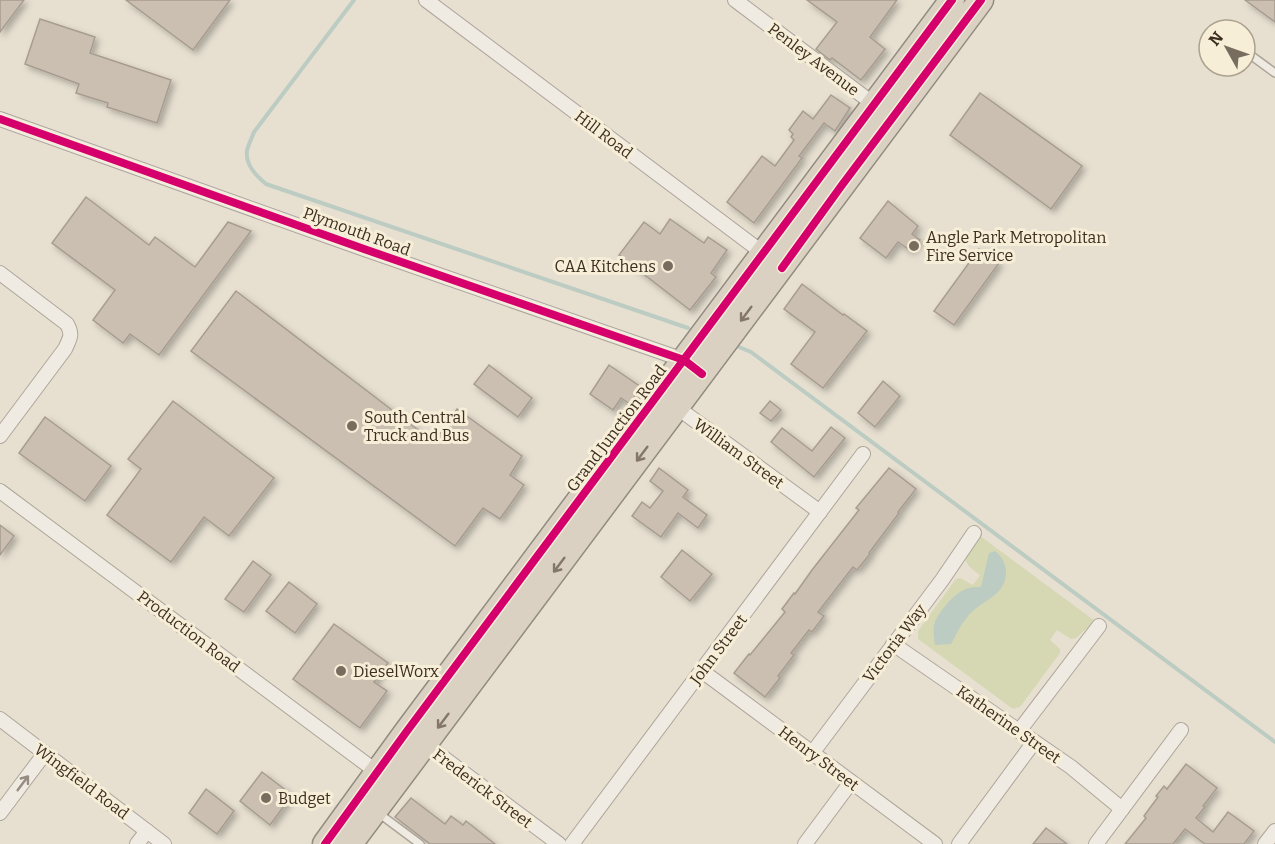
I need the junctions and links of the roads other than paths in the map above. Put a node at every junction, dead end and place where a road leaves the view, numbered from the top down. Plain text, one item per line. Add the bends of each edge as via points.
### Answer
1 (426, 0) edge
2 (735, 0) edge
3 (952, 0) edge
4 (981, 0) edge
5 (1257, 60) edge
6 (1275, 73) edge
7 (884, 111) junction
8 (0, 119) edge
9 (772, 261) junction
10 (0, 273) edge
11 (693, 367) junction
12 (668, 400) junction
13 (0, 436) edge
14 (863, 454) dead end
15 (0, 491) edge
16 (820, 512) junction
17 (974, 533) dead end
18 (1099, 626) dead end
19 (894, 644) junction
20 (702, 671) junction
21 (0, 719) edge
22 (1181, 730) dead end
23 (1019, 731) junction
24 (416, 738) junction
25 (1034, 742) junction
26 (813, 752) junction
27 (45, 753) junction
28 (378, 772) junction
29 (851, 782) junction
30 (1122, 809) junction
31 (375, 811) junction
32 (0, 813) edge
33 (147, 831) junction
34 (1275, 831) edge
35 (137, 844) edge
36 (164, 844) edge
37 (325, 844) edge
38 (350, 844) edge
39 (420, 844) edge
40 (559, 844) edge
41 (572, 844) edge
42 (805, 844) edge
43 (935, 844) edge
44 (959, 844) edge
45 (1096, 844) edge
46 (1265, 844) edge

1 - 9 street, Hill Road
2 - 7 street, Penley Avenue
3 - 7 highway, Grand Junction Road
4 - 7 highway, Grand Junction Road
5 - 6 lane
7 - 9 highway, Grand Junction Road
8 - 11 street, Plymouth Road
9 - 11 highway, Grand Junction Road
10 - 13 street via 67,324 71,332 65,349
11 - 12 highway, Grand Junction Road
12 - 16 street, William Street
12 - 24 highway, Grand Junction Road
14 - 16 street, John Street
15 - 28 street, Production Road
16 - 20 street, John Street
17 - 19 street, Victoria Way
18 - 23 street
19 - 23 street, Katherine Street
19 - 26 street, Victoria Way
20 - 26 street, Henry Street
20 - 41 street, John Street
21 - 27 street, Wingfield Road
22 - 30 street
23 - 25 street, Katherine Street
24 - 28 highway, Grand Junction Road
24 - 31 highway, Grand Junction Road
24 - 40 street, Frederick Street
25 - 30 street, Katherine Street
25 - 44 street
26 - 29 street, Henry Street
32 -> 27 street
27 - 33 street, Wingfield Road
28 - 37 highway, Grand Junction Road
29 - 42 street
29 - 43 street, Henry Street
30 - 45 street
31 - 38 highway, Grand Junction Road
31 - 39 lane
33 - 35 street
33 - 36 street, Wingfield Road
34 - 46 street

